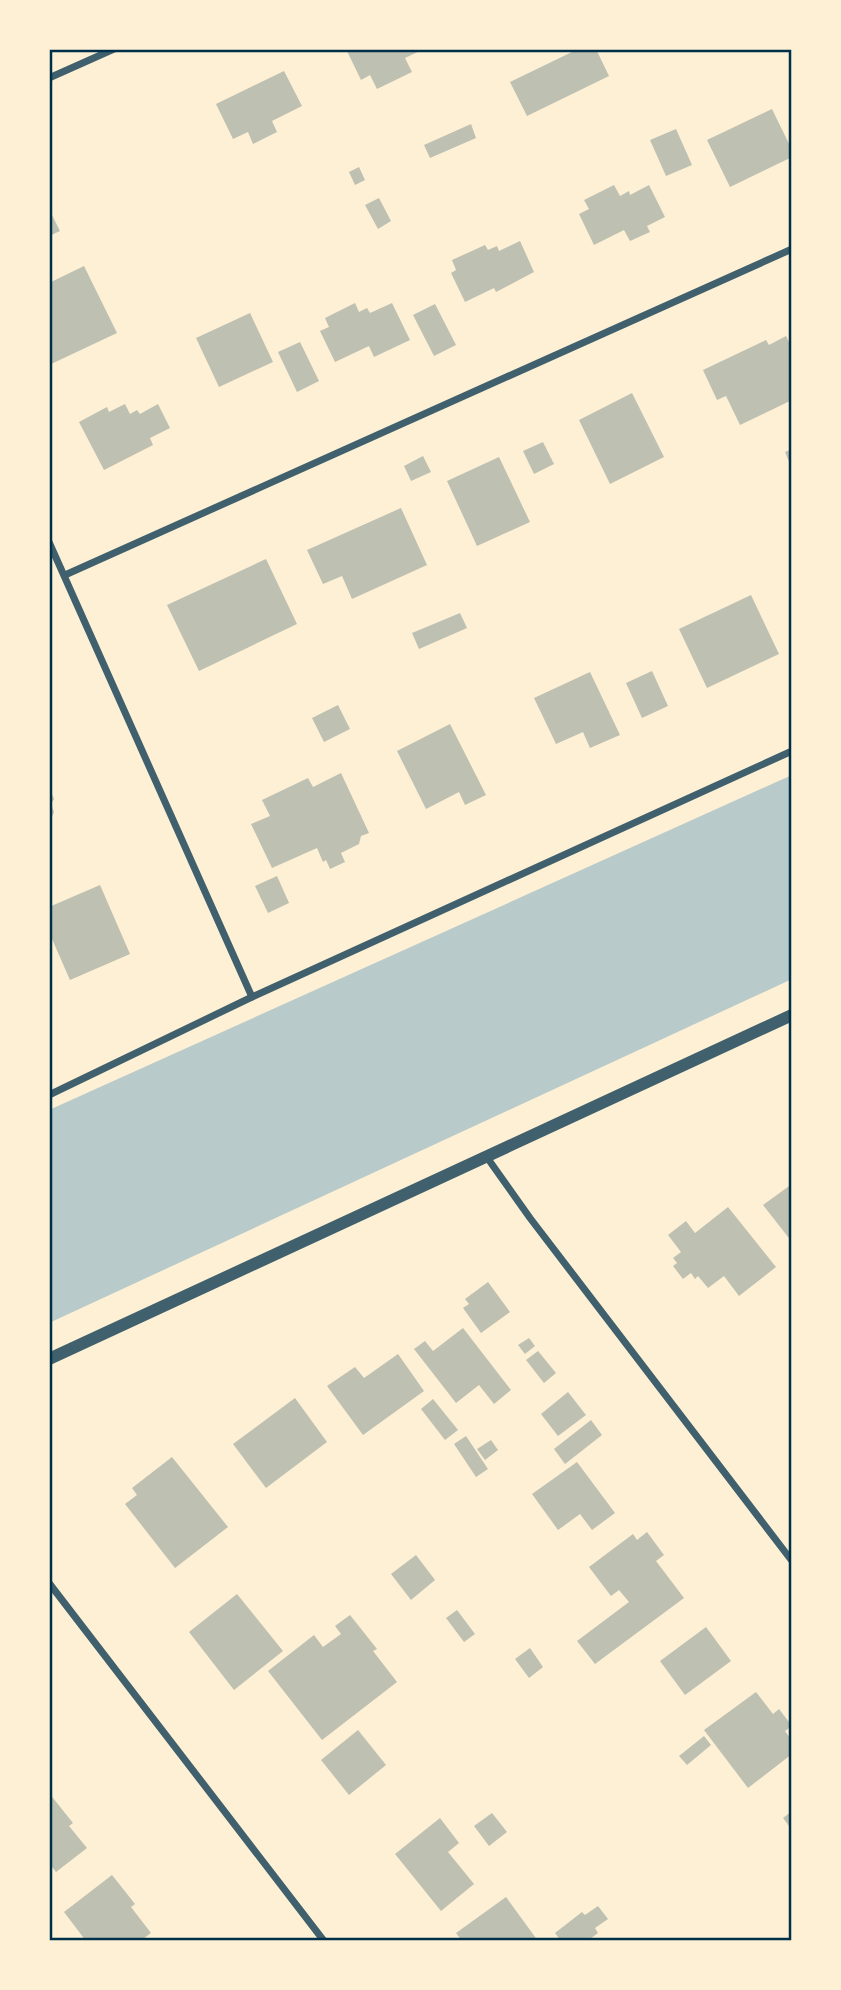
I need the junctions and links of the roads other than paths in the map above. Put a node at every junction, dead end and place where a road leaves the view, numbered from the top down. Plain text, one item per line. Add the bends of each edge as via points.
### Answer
1 (114, 49) edge
2 (49, 78) edge
3 (792, 249) edge
4 (49, 542) edge
5 (65, 575) junction
6 (792, 751) edge
7 (252, 997) junction
8 (792, 1015) edge
9 (49, 1095) edge
10 (485, 1156) junction
11 (49, 1359) edge
12 (792, 1561) edge
13 (49, 1583) edge
14 (324, 1941) edge

1 - 2 street
3 - 5 street
4 - 5 street
5 - 7 street
6 - 7 street
7 - 9 street
8 - 10 street
10 - 11 street
10 - 12 street
13 - 14 street

